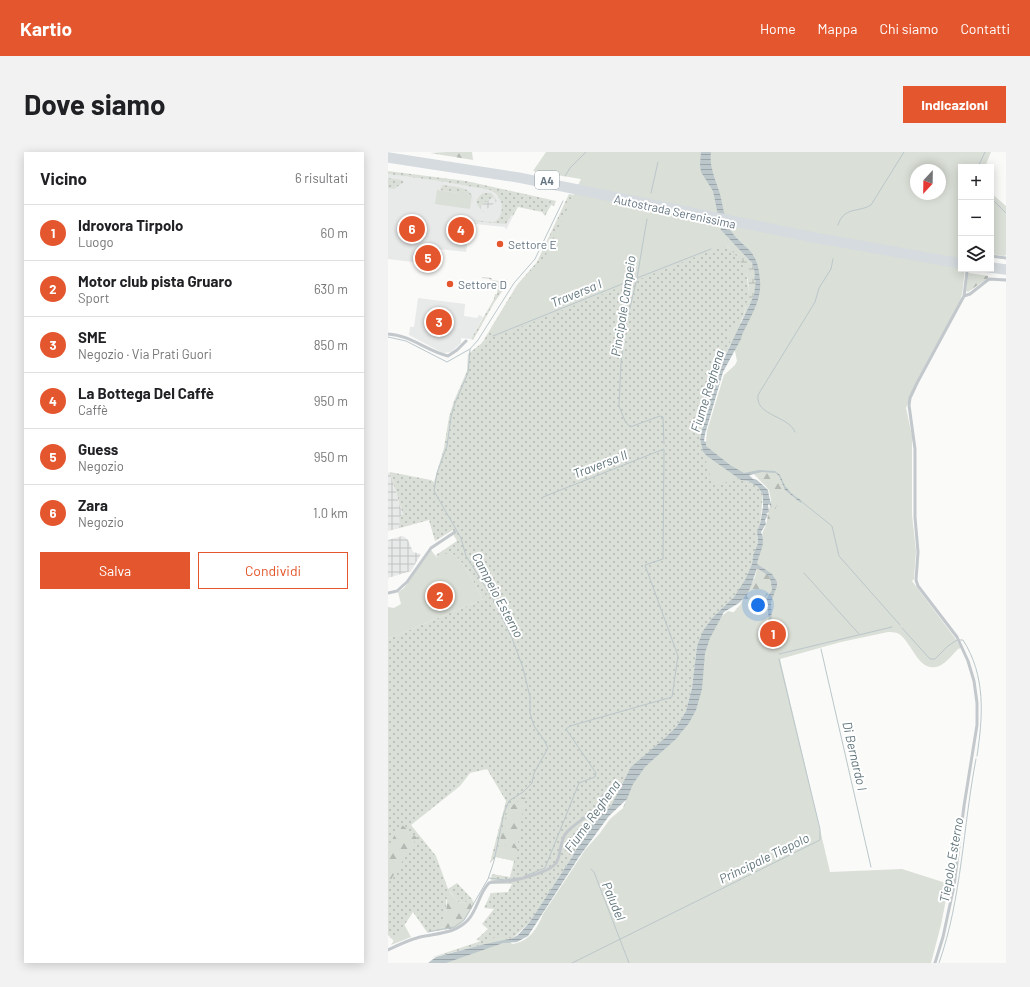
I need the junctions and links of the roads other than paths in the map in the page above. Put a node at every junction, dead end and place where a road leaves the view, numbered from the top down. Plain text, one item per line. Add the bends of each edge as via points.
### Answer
1 (388, 155) edge
2 (388, 160) edge
3 (705, 215) junction
4 (742, 223) junction
5 (994, 256) edge
6 (1006, 258) edge
7 (958, 259) edge
8 (994, 265) edge
9 (958, 266) edge
10 (1006, 267) edge
11 (994, 270) edge
12 (967, 272) dead end
13 (1006, 272) edge
14 (1006, 280) edge
15 (964, 296) junction
16 (388, 334) edge
17 (466, 341) dead end
18 (455, 532) dead end
19 (388, 593) edge
20 (603, 795) dead end
21 (388, 950) edge
22 (935, 963) edge

1 - 3 highway, Autostrada Serenissima / A4 via 518,175
2 - 3 highway, Autostrada Serenissima / A4 via 519,180
3 - 4 highway, Autostrada Serenissima / A4
4 - 7 highway, Autostrada Serenissima / A4
4 - 9 highway, Autostrada Serenissima / A4 via 886,254
5 - 6 street
8 - 10 highway
11 - 13 highway
12 - 15 street
14 - 15 street via 989,279
15 - 22 street via 917,383 909,405 915,449 918,552 916,580 958,640 968,661 977,703 977,725 954,886
16 - 17 street via 406,337 448,356
18 - 19 street via 431,548 407,582 397,591
20 - 21 street via 598,806 564,836 556,864 551,868 527,877 489,883 471,916 460,927 409,940

